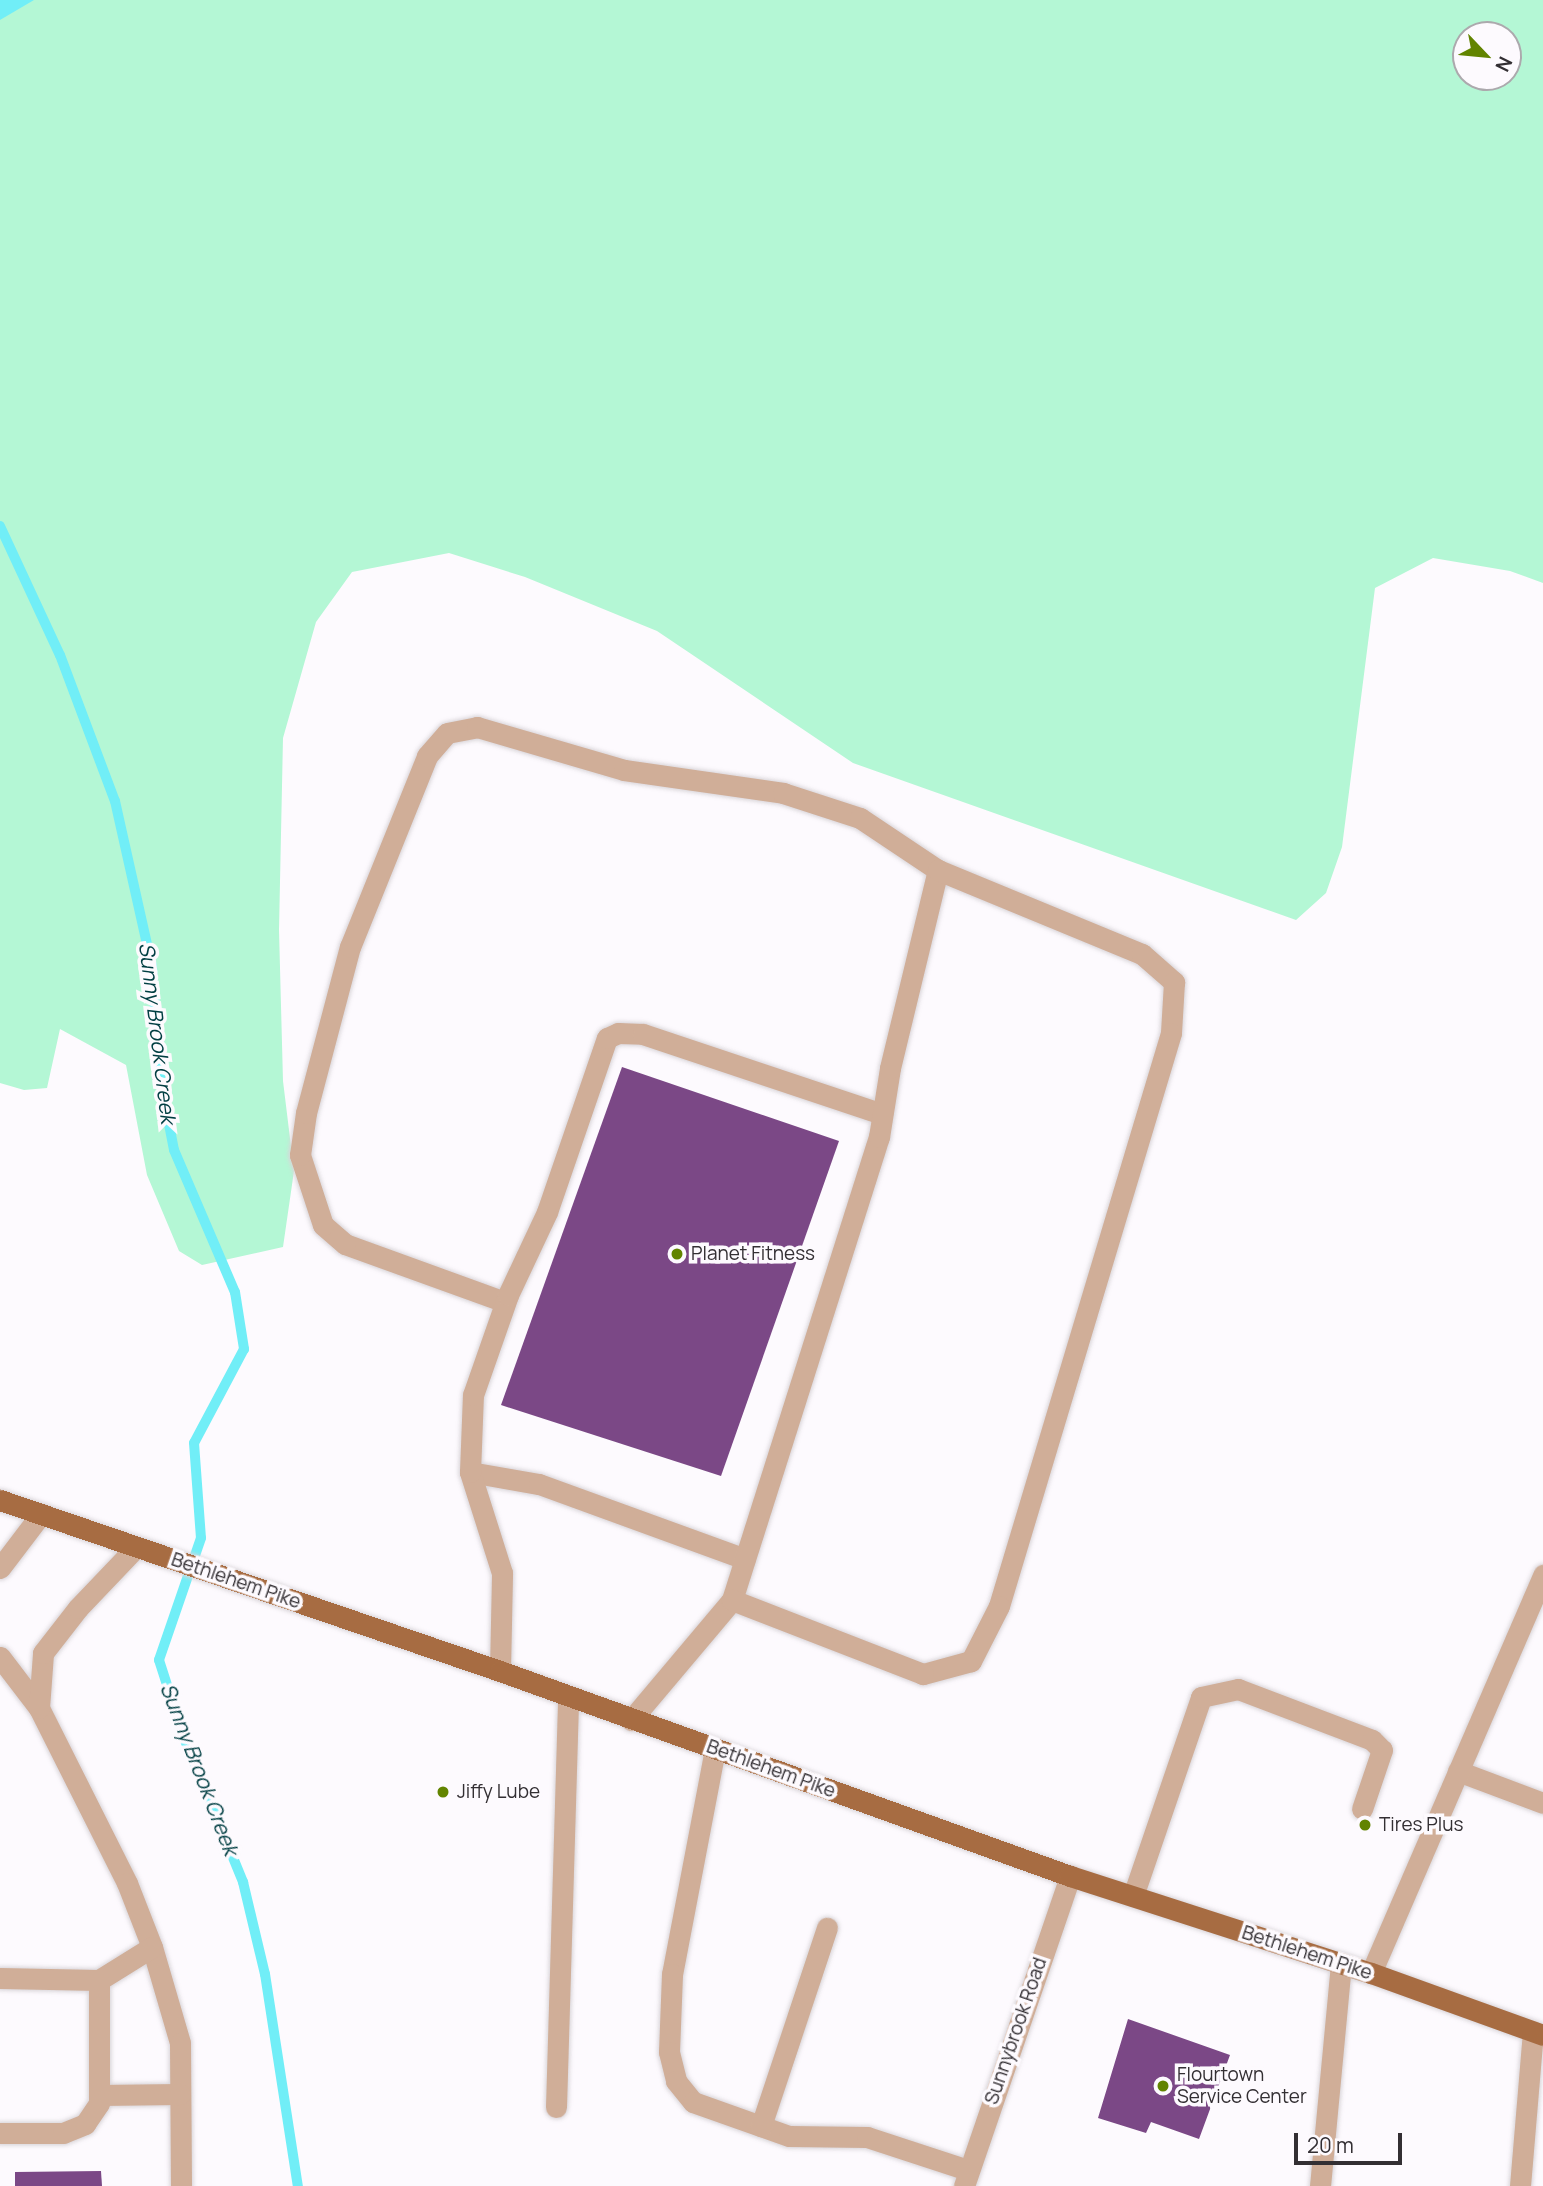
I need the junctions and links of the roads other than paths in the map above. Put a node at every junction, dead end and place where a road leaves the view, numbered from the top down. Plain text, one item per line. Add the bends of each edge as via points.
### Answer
1 (938, 870) junction
2 (882, 1114) junction
3 (505, 1302) junction
4 (470, 1472) junction
5 (0, 1500) edge
6 (41, 1514) junction
7 (136, 1547) junction
8 (745, 1559) junction
9 (0, 1568) edge
10 (1543, 1575) edge
11 (732, 1600) junction
12 (0, 1657) edge
13 (500, 1671) junction
14 (568, 1696) junction
15 (39, 1708) junction
16 (631, 1720) junction
17 (715, 1749) junction
18 (1458, 1771) junction
19 (1543, 1803) edge
20 (1362, 1809) dead end
21 (1070, 1876) junction
22 (1133, 1896) junction
23 (827, 1928) dead end
24 (152, 1947) junction
25 (1341, 1964) junction
26 (1371, 1973) junction
27 (0, 1978) edge
28 (99, 1980) junction
29 (1538, 2033) edge
30 (180, 2094) junction
31 (99, 2095) junction
32 (556, 2107) dead end
33 (761, 2126) junction
34 (0, 2133) edge
35 (966, 2178) edge
36 (181, 2186) edge
37 (1320, 2186) edge
38 (1520, 2186) edge

1 - 2 street
1 - 3 street via 860,818 783,793 624,770 477,727 447,733 427,756 350,947 306,1113 300,1154 323,1225 345,1244
1 - 11 street via 1142,954 1174,982 1171,1033 999,1606 971,1661 923,1674
2 - 3 street via 643,1034 618,1033 607,1038 548,1212
2 - 8 street via 879,1137
3 - 4 street via 473,1395
4 - 8 street via 539,1484
4 - 13 street via 502,1573
5 - 6 main road, Bethlehem Pike
6 - 7 main road, Bethlehem Pike
6 - 9 street
7 - 13 main road, Bethlehem Pike
7 - 15 street via 43,1653
8 - 11 street
10 - 18 street
11 - 16 street
12 - 15 street
13 - 14 main road, Bethlehem Pike
14 - 16 main road, Bethlehem Pike
14 - 32 street
15 - 24 street via 127,1883
16 - 17 main road, Bethlehem Pike
17 - 21 main road, Bethlehem Pike
17 - 33 street via 673,1974 669,2052 676,2081 693,2102
18 - 19 street
18 - 26 street
20 - 22 street via 1382,1750 1372,1740 1238,1689 1201,1697
21 - 22 main road, Bethlehem Pike
21 - 35 street, Sunnybrook Road
22 - 25 main road, Bethlehem Pike
23 - 33 street
24 - 28 street
24 - 30 street via 180,2043
25 - 26 main road, Bethlehem Pike
25 - 37 street
26 - 29 main road, Bethlehem Pike
27 - 28 street
28 - 31 street
29 - 38 street
30 - 31 street
30 - 36 street
31 - 34 street via 85,2124 63,2133
33 - 35 street via 789,2136 867,2137

